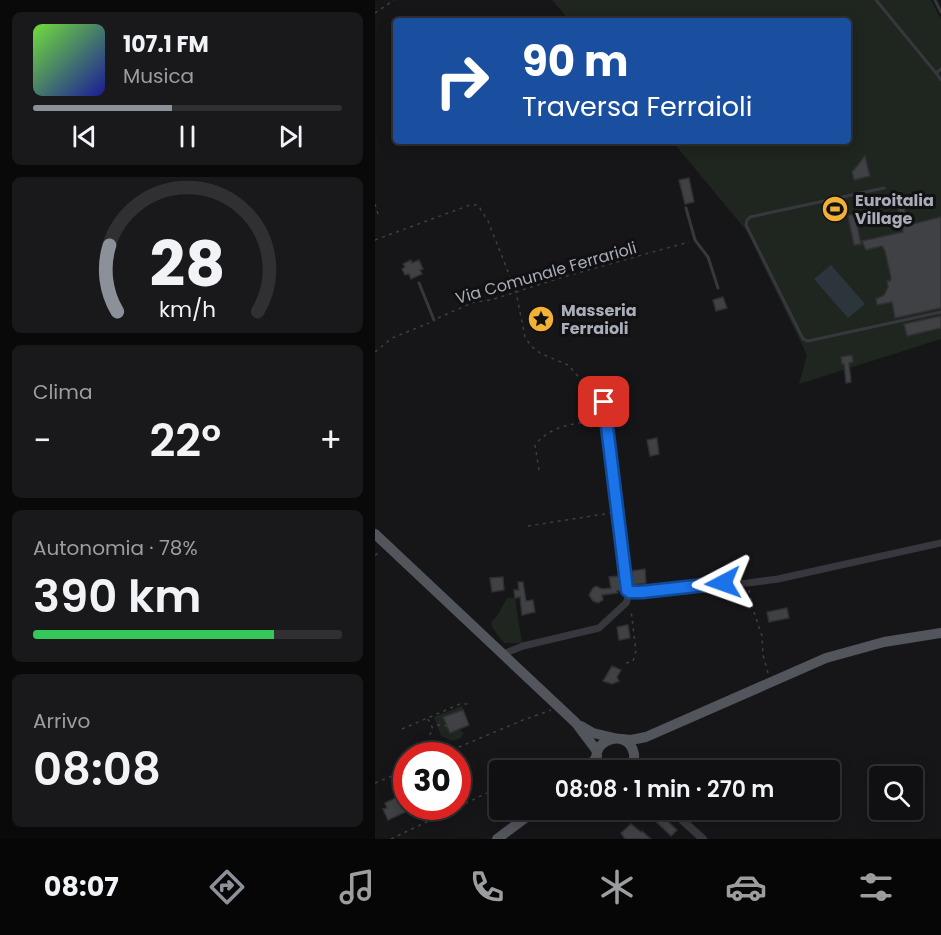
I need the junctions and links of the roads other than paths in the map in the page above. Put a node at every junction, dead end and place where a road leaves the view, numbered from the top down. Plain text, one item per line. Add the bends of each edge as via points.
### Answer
1 (876, 0) edge
2 (935, 0) edge
3 (941, 12) edge
4 (941, 69) edge
5 (936, 73) junction
6 (941, 80) edge
7 (884, 188) dead end
8 (686, 208) dead end
9 (419, 283) dead end
10 (718, 288) dead end
11 (941, 312) edge
12 (434, 320) road end
13 (604, 402) road end
14 (375, 534) edge
15 (941, 543) edge
16 (629, 596) junction
17 (941, 633) edge
18 (503, 654) junction
19 (576, 723) junction
20 (647, 737) junction
21 (619, 739) junction
22 (597, 753) junction
23 (634, 756) junction
24 (593, 760) edge
25 (598, 760) edge
26 (632, 760) edge
27 (635, 760) edge
28 (523, 820) edge
29 (682, 820) edge
30 (497, 839) edge
31 (703, 839) edge

1 - 5 lane
2 - 3 lane
4 - 5 lane
5 - 6 lane
7 - 11 lane via 750,218 746,225 803,339
8 - 10 lane via 695,240 708,257
9 - 12 lane
13 - 16 street
14 - 18 main road
15 - 16 street via 778,579 697,584
16 - 18 street via 599,628
17 - 20 main road via 884,642 826,658
18 - 19 main road
19 - 21 main road via 594,733
19 - 22 main road
20 - 21 main road
20 - 23 main road via 637,745
21 - 22 main road via 606,741
21 - 23 main road via 631,747
22 - 24 main road
22 - 25 main road
23 - 26 main road
23 - 27 street
28 - 30 main road
29 - 31 street

